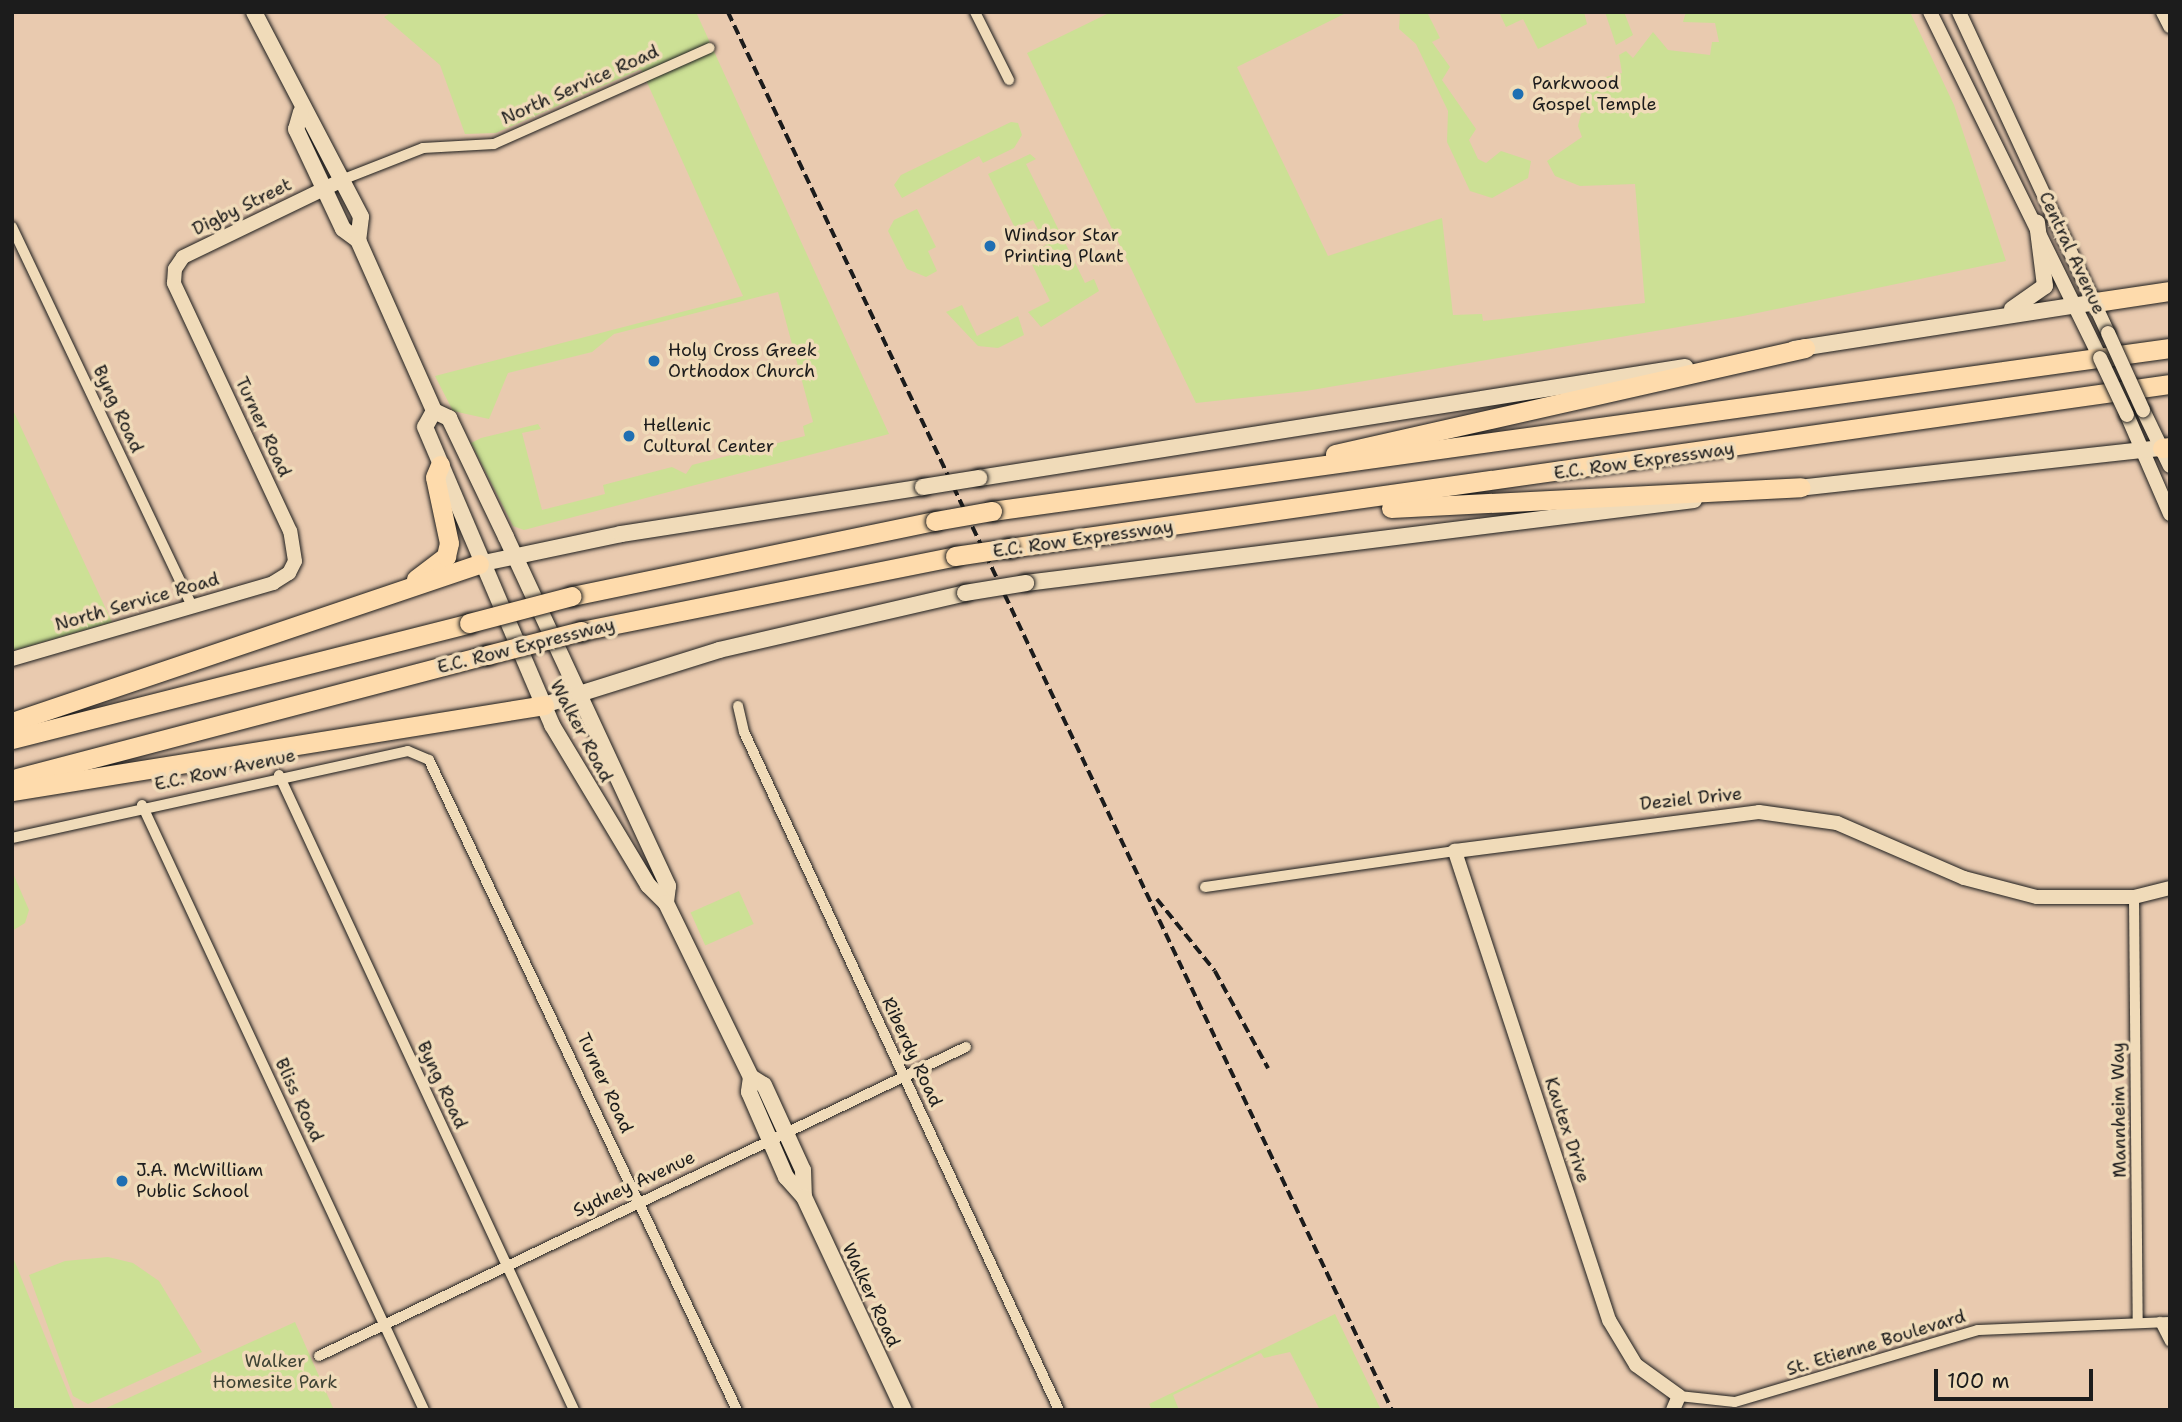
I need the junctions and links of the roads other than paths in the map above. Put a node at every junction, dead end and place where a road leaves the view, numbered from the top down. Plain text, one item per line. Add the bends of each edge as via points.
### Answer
1 (254, 12) edge
2 (975, 12) edge
3 (1930, 12) edge
4 (1959, 12) edge
5 (2163, 12) edge
6 (2170, 26) edge
7 (710, 48) dead end
8 (1009, 80) dead end
9 (301, 112) junction
10 (344, 179) junction
11 (324, 189) junction
12 (2037, 223) junction
13 (12, 227) edge
14 (358, 240) junction
15 (174, 283) joint
16 (2170, 291) edge
17 (2087, 303) junction
18 (1980, 320) junction
19 (1805, 348) junction
20 (2170, 348) edge
21 (2170, 384) edge
22 (434, 411) junction
23 (2141, 447) junction
24 (2166, 448) edge
25 (440, 465) junction
26 (2170, 466) edge
27 (1224, 476) junction
28 (1800, 487) junction
29 (1278, 513) junction
30 (2170, 514) edge
31 (509, 554) junction
32 (479, 564) junction
33 (273, 583) joint
34 (362, 604) junction
35 (192, 606) junction
36 (12, 659) edge
37 (577, 694) junction
38 (544, 705) junction
39 (738, 706) dead end
40 (12, 722) edge
41 (12, 739) edge
42 (438, 772) joint
43 (279, 775) junction
44 (12, 779) edge
45 (12, 791) edge
46 (142, 805) junction
47 (12, 838) edge
48 (1455, 851) junction
49 (1205, 887) dead end
50 (2170, 888) edge
51 (2134, 897) junction
52 (666, 903) junction
53 (966, 1047) dead end
54 (751, 1077) junction
55 (904, 1077) junction
56 (786, 1132) junction
57 (769, 1140) junction
58 (804, 1197) junction
59 (639, 1201) junction
60 (506, 1264) junction
61 (383, 1322) junction
62 (2165, 1322) edge
63 (2138, 1323) junction
64 (2170, 1342) edge
65 (319, 1356) dead end
66 (1676, 1403) edge
67 (424, 1410) edge
68 (574, 1410) edge
69 (737, 1410) edge
70 (904, 1410) edge
71 (1059, 1410) edge

1 - 9 main road, Walker Road
2 - 8 street
3 - 12 street, Central Avenue
4 - 17 street, Central Avenue
5 - 6 street
7 - 10 street, North Service Road via 494,144 423,148
9 - 10 main road, Walker Road via 315,121
9 - 11 main road, Walker Road via 296,129
10 - 11 street, Digby Street
10 - 14 main road, Walker Road via 361,217
11 - 14 main road, Walker Road via 343,229
11 - 15 street, Digby Street via 183,257
12 - 17 street, Central Avenue
12 - 18 main road via 2045,286 2032,301
13 - 35 street, Byng Road
14 - 22 main road, Walker Road
15 - 33 street, Turner Road via 290,531 295,561
16 - 17 highway
17 - 18 main road
17 - 23 street, Central Avenue, bridge via 2090,338
17 - 24 street, Central Avenue, bridge via 2108,333
18 - 19 main road
19 - 27 highway via 1493,423
19 - 31 main road, bridge
20 - 27 highway, E.C. Row Expressway via 1397,459
21 - 29 highway, E.C. Row Expressway
22 - 25 main road, Walker Road via 425,428
22 - 31 main road, Walker Road via 449,418
23 - 24 main road
23 - 28 main road
23 - 30 street, Central Avenue
24 - 26 street, Central Avenue
25 - 32 main road, Walker Road
25 - 34 highway via 435,477 449,533 446,556 427,573
27 - 41 highway, E.C. Row Expressway, bridge via 935,521 572,596
28 - 29 highway
28 - 37 main road, bridge via 965,593 719,650
29 - 44 highway, E.C. Row Expressway, bridge via 955,556 581,631
31 - 32 main road
31 - 37 main road, Walker Road
32 - 34 highway
32 - 38 main road, Walker Road
33 - 35 street, North Service Road
34 - 40 highway
35 - 36 street, North Service Road
37 - 38 main road
37 - 52 main road, Walker Road via 668,886
38 - 45 highway
38 - 52 main road, Walker Road via 587,787 648,885
39 - 55 street, Riberdy Road via 744,732
42 - 43 street, E.C. Row Avenue via 429,760 408,751
42 - 59 street, Turner Road
43 - 46 street, E.C. Row Avenue
43 - 60 street, Byng Road
46 - 47 street, E.C. Row Avenue
46 - 61 street, Bliss Road
48 - 49 street, Deziel Drive
48 - 51 street, Deziel Drive via 1759,812 1837,822 2000,889 2077,900
48 - 66 street, Kautex Drive via 1609,1320 1636,1365
50 - 51 street, Deziel Drive
51 - 63 street, Mannheim Way
52 - 54 main road, Walker Road
53 - 55 street, Sydney Avenue
54 - 56 main road, Walker Road via 764,1085
54 - 57 main road, Walker Road via 749,1092
55 - 56 street, Sydney Avenue
55 - 71 street, Riberdy Road
56 - 57 street, Sydney Avenue
56 - 58 main road, Walker Road via 803,1170
57 - 58 main road, Walker Road via 786,1177
57 - 59 street, Sydney Avenue
58 - 70 main road, Walker Road
59 - 60 street, Sydney Avenue
59 - 69 street, Turner Road
60 - 61 street, Sydney Avenue
60 - 68 street, Byng Road
61 - 65 street, Sydney Avenue
61 - 67 street, Bliss Road
62 - 63 street, St. Etienne Boulevard
62 - 64 street
63 - 66 street, St. Etienne Boulevard via 1978,1330 1735,1402

